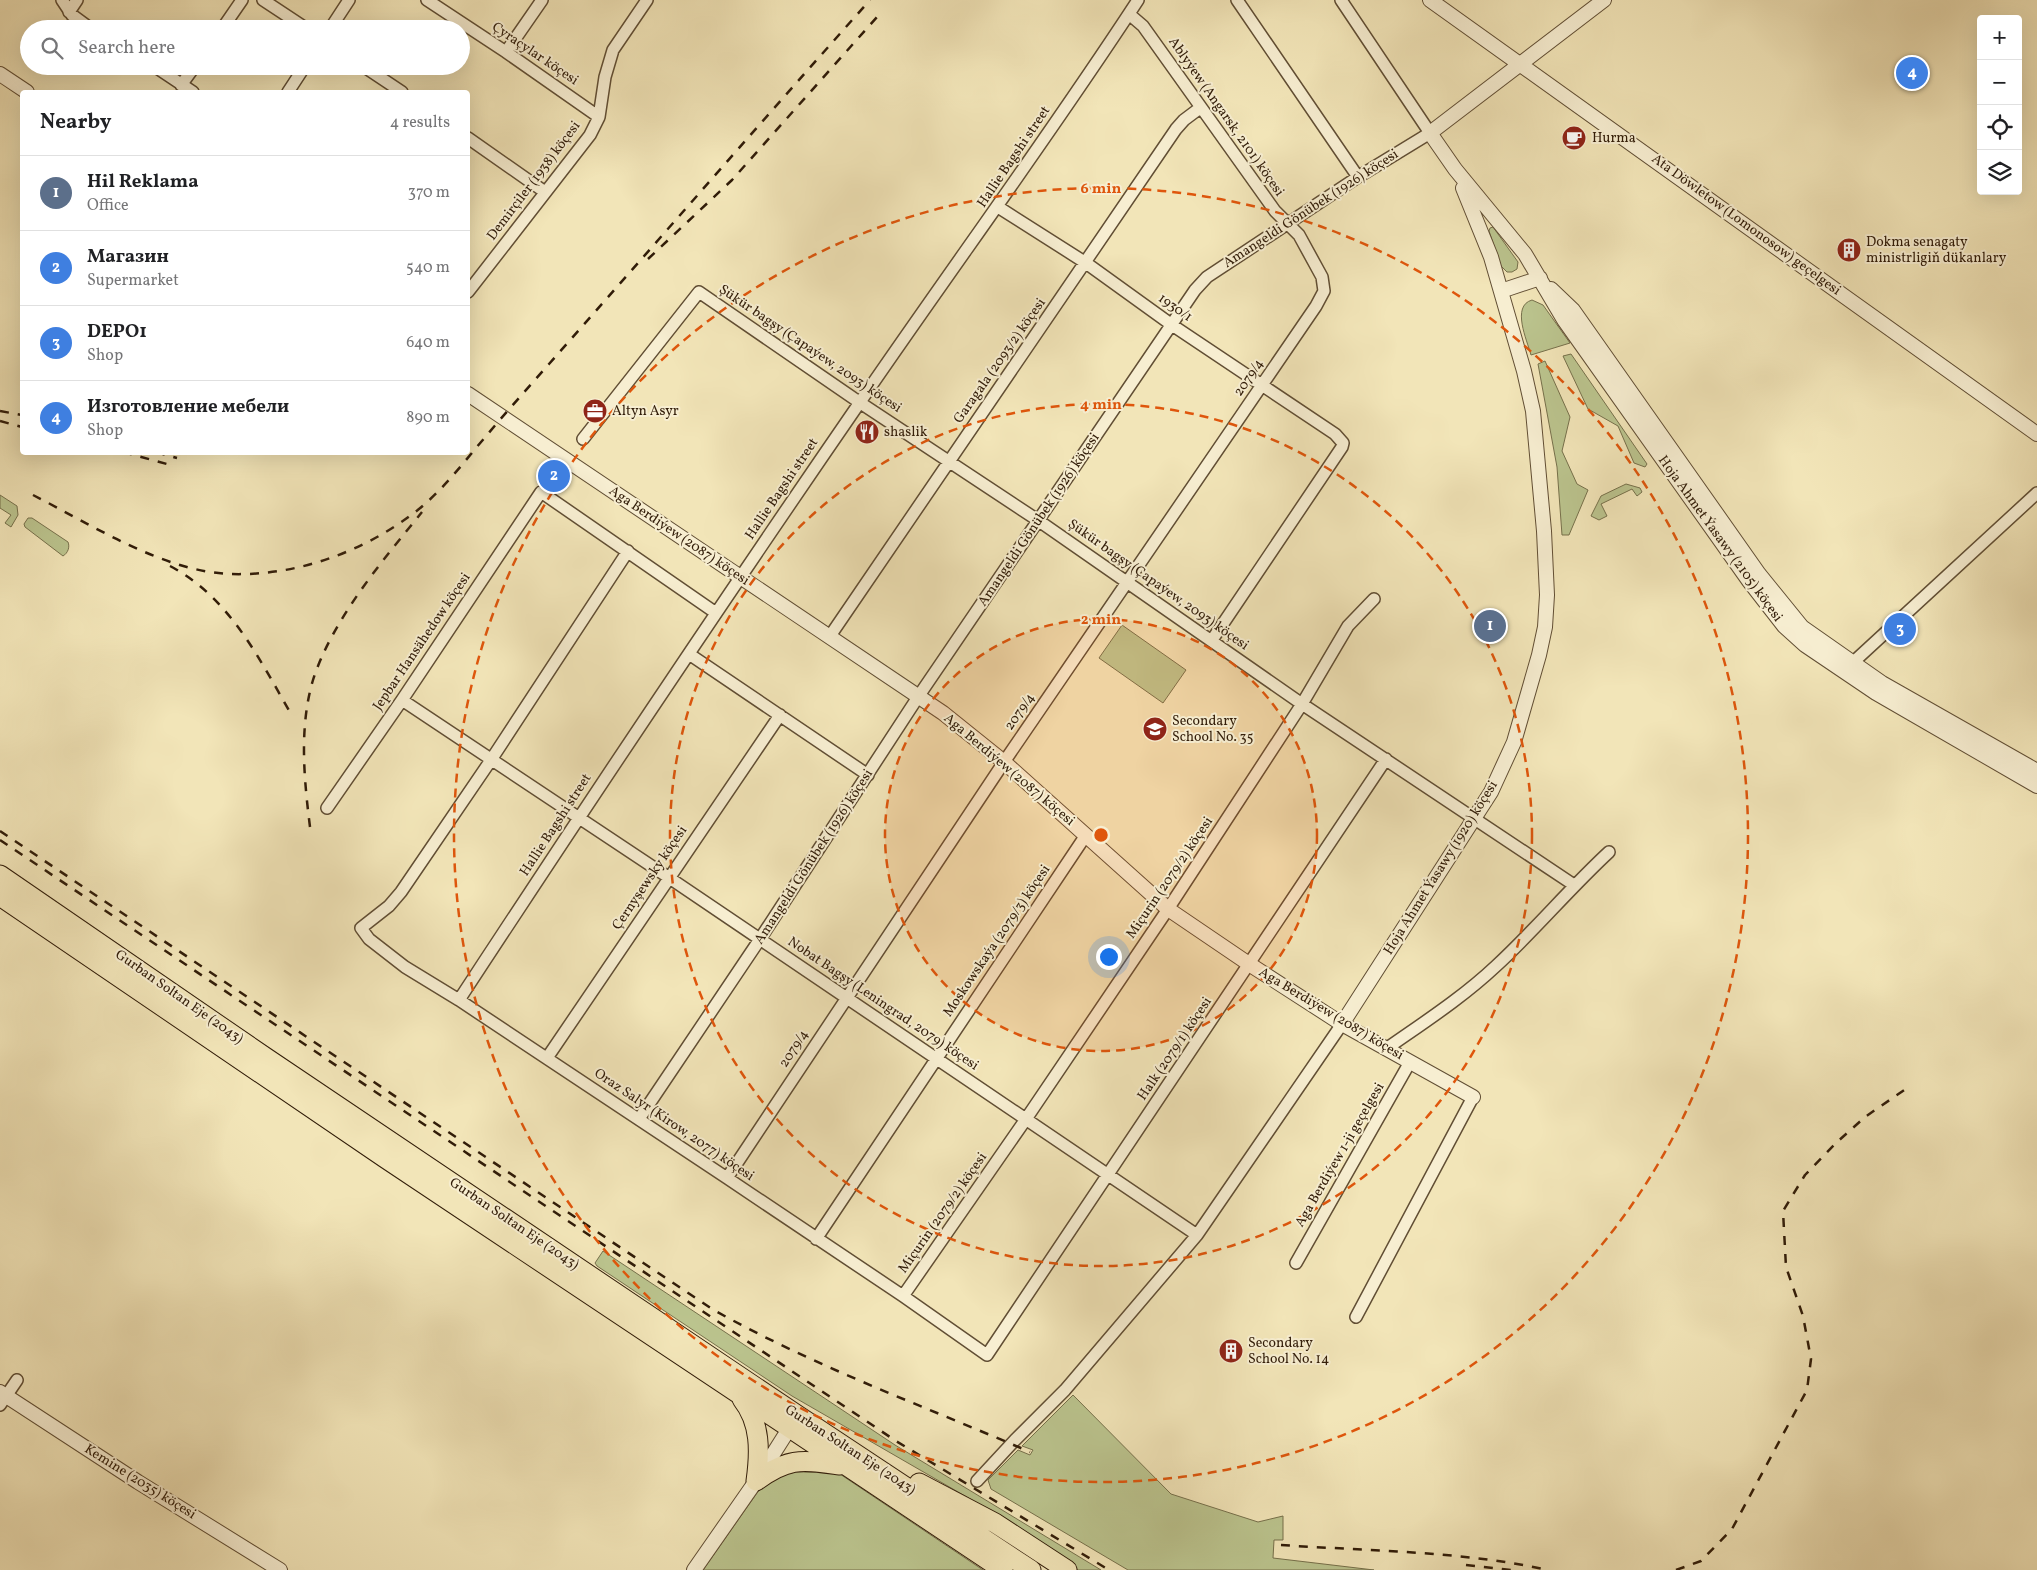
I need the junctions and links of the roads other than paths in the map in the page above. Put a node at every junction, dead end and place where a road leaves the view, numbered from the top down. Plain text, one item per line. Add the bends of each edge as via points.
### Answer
1 (62, 0) edge
2 (78, 0) edge
3 (242, 0) edge
4 (263, 0) edge
5 (348, 0) edge
6 (427, 0) edge
7 (542, 0) edge
8 (1138, 0) edge
9 (1237, 0) edge
10 (1341, 0) edge
11 (1430, 0) edge
12 (1604, 0) edge
13 (641, 2) edge
14 (69, 12) junction
15 (1128, 14) junction
16 (79, 20) edge
17 (228, 20) edge
18 (293, 20) edge
19 (336, 20) edge
20 (457, 20) edge
21 (470, 28) edge
22 (506, 52) junction
23 (1519, 64) junction
24 (0, 74) edge
25 (167, 75) edge
26 (188, 75) edge
27 (299, 75) edge
28 (376, 75) edge
29 (181, 85) junction
30 (24, 90) edge
31 (190, 90) edge
32 (289, 90) edge
33 (399, 90) edge
34 (1200, 108) junction
35 (599, 117) junction
36 (1430, 133) junction
37 (470, 139) edge
38 (1455, 169) junction
39 (1358, 178) junction
40 (545, 192) junction
41 (998, 207) junction
42 (1287, 225) junction
43 (1086, 263) junction
44 (1540, 278) junction
45 (470, 284) edge
46 (1324, 291) joint
47 (1501, 291) junction
48 (1172, 325) junction
49 (1262, 385) junction
50 (470, 395) edge
51 (860, 402) junction
52 (2037, 434) edge
53 (583, 439) dead end
54 (949, 462) junction
55 (2037, 493) edge
56 (1039, 521) junction
57 (628, 551) junction
58 (741, 577) junction
59 (1128, 582) junction
60 (1374, 599) dead end
61 (716, 613) junction
62 (830, 636) junction
63 (1212, 640) junction
64 (689, 654) junction
65 (1848, 667) junction
66 (918, 697) junction
67 (402, 700) junction
68 (1302, 704) junction
69 (780, 715) junction
70 (1386, 759) junction
71 (491, 760) junction
72 (1004, 762) junction
73 (2037, 771) edge
74 (868, 775) junction
75 (2037, 786) edge
76 (327, 808) dead end
77 (579, 817) junction
78 (1475, 818) junction
79 (1086, 835) junction
80 (1609, 852) dead end
81 (0, 875) edge
82 (668, 877) junction
83 (1574, 885) junction
84 (0, 896) edge
85 (1168, 908) junction
86 (760, 939) junction
87 (1249, 964) junction
88 (846, 997) junction
89 (459, 1000) junction
90 (1342, 1024) junction
91 (1386, 1049) junction
92 (547, 1058) junction
93 (936, 1058) junction
94 (1410, 1062) junction
95 (1473, 1097) joint
96 (639, 1119) junction
97 (1026, 1119) junction
98 (1108, 1175) junction
99 (727, 1178) junction
100 (1197, 1234) junction
101 (816, 1239) junction
102 (1296, 1263) dead end
103 (904, 1296) junction
104 (1356, 1317) dead end
105 (987, 1355) joint
106 (17, 1380) dead end
107 (738, 1393) junction
108 (2, 1398) edge
109 (793, 1422) junction
110 (825, 1433) junction
111 (846, 1466) junction
112 (756, 1481) junction
113 (977, 1481) dead end
114 (280, 1570) edge
115 (694, 1570) edge
116 (1003, 1570) edge
117 (1031, 1570) edge
118 (1066, 1570) edge

1 - 14 street
2 - 14 street
3 - 17 street
4 - 18 street
5 - 19 street
6 - 20 street, Çyraçylar köçesi
7 - 22 street
8 - 15 street, Hallie Bagshi street
9 - 39 street
10 - 36 street, Hoja Ahmet Ýasawy (2105) köçesi
11 - 23 street, Ata Döwletow (Lomonosow) geçelgesi
12 - 23 street, Amangeldi Gönübek (1926) köçesi
13 - 35 street, Demirçiler (1938) köçesi via 613,50
14 - 16 street
15 - 34 street, Ablyýew (Angarsk, 2101) köçesi via 1143,26
15 - 41 street, Hallie Bagshi street
21 - 22 street, Çyraçylar köçesi
22 - 35 street, Çyraçylar köçesi
23 - 36 street, Amangeldi Gönübek (1926) köçesi
23 - 52 street, Ata Döwletow (Lomonosow) geçelgesi
24 - 30 street
25 - 29 street
26 - 29 street
27 - 32 street
28 - 33 street
29 - 31 street
34 - 42 street, Ablyýew (Angarsk, 2101) köçesi via 1274,212
34 - 43 street, Garagala (2093/2) köçesi via 1176,129
35 - 40 street, Demirçiler (1938) köçesi via 590,134
36 - 38 street, Hoja Ahmet Ýasawy (2105) köçesi
36 - 39 street, Amangeldi Gönübek (1926) köçesi
37 - 40 street
38 - 44 street, Hoja Ahmet Ýasawy (2105) köçesi via 1520,248
38 - 47 street, Hoja Ahmet Ýasawy (2105) köçesi via 1485,237
39 - 42 street, Amangeldi Gönübek (1926) köçesi
40 - 45 street, Demirçiler (1938) köçesi
41 - 43 street, 1930/1
41 - 51 street, Hallie Bagshi street
42 - 46 street, Ablyýew (Angarsk, 2101) köçesi via 1299,235 1322,277
42 - 48 street, Amangeldi Gönübek (1926) köçesi via 1200,283
43 - 48 street, 1930/1
43 - 54 street, Garagala (2093/2) köçesi
44 - 47 street
44 - 65 street, Hoja Ahmet Ýasawy (2105) köçesi via 1564,320 1749,581 1794,636
46 - 49 street, 2079/4 / 2079/4
47 - 78 street, Hoja Ahmet Ýasawy (1920) köçesi via 1533,411 1542,498 1546,613 1539,655 1514,742
48 - 49 street, 1930/1
48 - 56 street, Amangeldi Gönübek (1926) köçesi
49 - 59 street, 2079/4 / 2079/4
49 - 63 street, 1930/1 via 1335,434 1343,442 1342,448
50 - 58 street, Aga Berdiýew (2087) köçesi
51 - 53 street, Şükür bagşy (Çapaýew, 2093) köçesi via 699,292
51 - 54 street, Şükür bagşy (Çapaýew, 2093) köçesi
51 - 58 street, Hallie Bagshi street
54 - 56 street, Şükür bagşy (Çapaýew, 2093) köçesi
54 - 62 street, Garagala (2093/2) köçesi
55 - 65 street
56 - 59 street, Şükür bagşy (Çapaýew, 2093) köçesi
56 - 66 street, Amangeldi Gönübek (1926) köçesi
57 - 61 street
57 - 67 street, Jepbar Hansähedow köçesi via 541,492
57 - 71 street
58 - 61 street, Hallie Bagshi street
58 - 62 street, Aga Berdiýew (2087) köçesi
59 - 63 street, Şükür bagşy (Çapaýew, 2093) köçesi
59 - 72 street, 2079/4 / 2079/4
60 - 68 street, Miçurin (2079/2) köçesi via 1348,626
61 - 64 street, Hallie Bagshi street
62 - 66 street, Aga Berdiýew (2087) köçesi
63 - 68 street, Şükür bagşy (Çapaýew, 2093) köçesi
64 - 69 street
64 - 77 street, Hallie Bagshi street
65 - 73 street, Hoja Ahmet Ýasawy (2105) köçesi
65 - 75 street, Hoja Ahmet Ýasawy (2105) köçesi via 1876,693
66 - 72 street, Aga Berdiýew (2087) köçesi
66 - 74 street, Amangeldi Gönübek (1926) köçesi
67 - 71 street, Nobat Bagşy (Leningrad, 2079) köçesi
67 - 76 street, Jepbar Hansähedow köçesi
68 - 70 street, Şükür bagşy (Çapaýew, 2093) köçesi
68 - 85 street, Miçurin (2079/2) köçesi
69 - 74 street
69 - 82 street, Çernyşewsky köçesi
70 - 78 street, Şükür bagşy (Çapaýew, 2093) köçesi
70 - 87 street, Halk (2079/1) köçesi
71 - 77 street, Nobat Bagşy (Leningrad, 2079) köçesi
71 - 89 street, Oraz Salyr (Kirow, 2077) köçesi via 401,892 361,928 364,934 406,967
72 - 79 street, Aga Berdiýew (2087) köçesi
72 - 88 street, 2079/4 / 2079/4
74 - 86 street, Amangeldi Gönübek (1926) köçesi
77 - 82 street, Nobat Bagşy (Leningrad, 2079) köçesi
77 - 89 street, Hallie Bagshi street
78 - 83 street, Şükür bagşy (Çapaýew, 2093) köçesi
78 - 90 street, Hoja Ahmet Ýasawy (1920) köçesi
79 - 85 street, Aga Berdiýew (2087) köçesi
79 - 93 street, Moskowskaýa (2079/3) köçesi
80 - 83 street
81 - 109 highway, Gurban Soltan Eje (2043)
82 - 86 street, Nobat Bagşy (Leningrad, 2079) köçesi
82 - 92 street, Çernyşewsky köçesi
83 - 91 street via 1517,947 1474,986
84 - 107 highway, Gurban Soltan Eje (2043)
85 - 87 street, Aga Berdiýew (2087) köçesi
85 - 97 street, Miçurin (2079/2) köçesi
86 - 88 street, Nobat Bagşy (Leningrad, 2079) köçesi
86 - 96 street, Amangeldi Gönübek (1926) köçesi
87 - 90 street, Aga Berdiýew (2087) köçesi
87 - 98 street, Halk (2079/1) köçesi
88 - 93 street, Nobat Bagşy (Leningrad, 2079) köçesi
88 - 99 street, 2079/4 / 2079/4
89 - 92 street, Oraz Salyr (Kirow, 2077) köçesi
90 - 91 street, Aga Berdiýew (2087) köçesi
90 - 100 street
91 - 94 street, Aga Berdiýew (2087) köçesi
92 - 96 street, Oraz Salyr (Kirow, 2077) köçesi
93 - 97 street, Nobat Bagşy (Leningrad, 2079) köçesi
93 - 101 street, Moskowskaýa (2079/3) köçesi
94 - 95 street, Aga Berdiýew (2087) köçesi
94 - 102 street, Aga Berdiýew 1-ji geçelgesi
95 - 104 street
96 - 99 street, Oraz Salyr (Kirow, 2077) köçesi
97 - 98 street, Nobat Bagşy (Leningrad, 2079) köçesi
97 - 103 street, Miçurin (2079/2) köçesi
98 - 100 street, Nobat Bagşy (Leningrad, 2079) köçesi
98 - 105 street, Halk (2079/1) köçesi
99 - 101 street, Oraz Salyr (Kirow, 2077) köçesi
100 - 113 street via 1065,1390
101 - 103 street, Oraz Salyr (Kirow, 2077) köçesi
103 - 105 street, Oraz Salyr (Kirow, 2077) köçesi
106 - 108 street
107 - 109 highway, Gurban Soltan Eje (2043)
107 - 112 highway via 750,1410 758,1437
108 - 114 street, Kemine (2035) köçesi
109 - 110 highway, Gurban Soltan Eje (2043)
109 - 111 highway, Gurban Soltan Eje (2043)
109 - 112 street
110 - 117 highway, Gurban Soltan Eje (2043)
110 - 118 highway via 995,1523
111 - 112 highway, Gurban Soltan Eje (2043) via 794,1462 775,1468
111 - 116 highway, Gurban Soltan Eje (2043)
112 - 115 street

